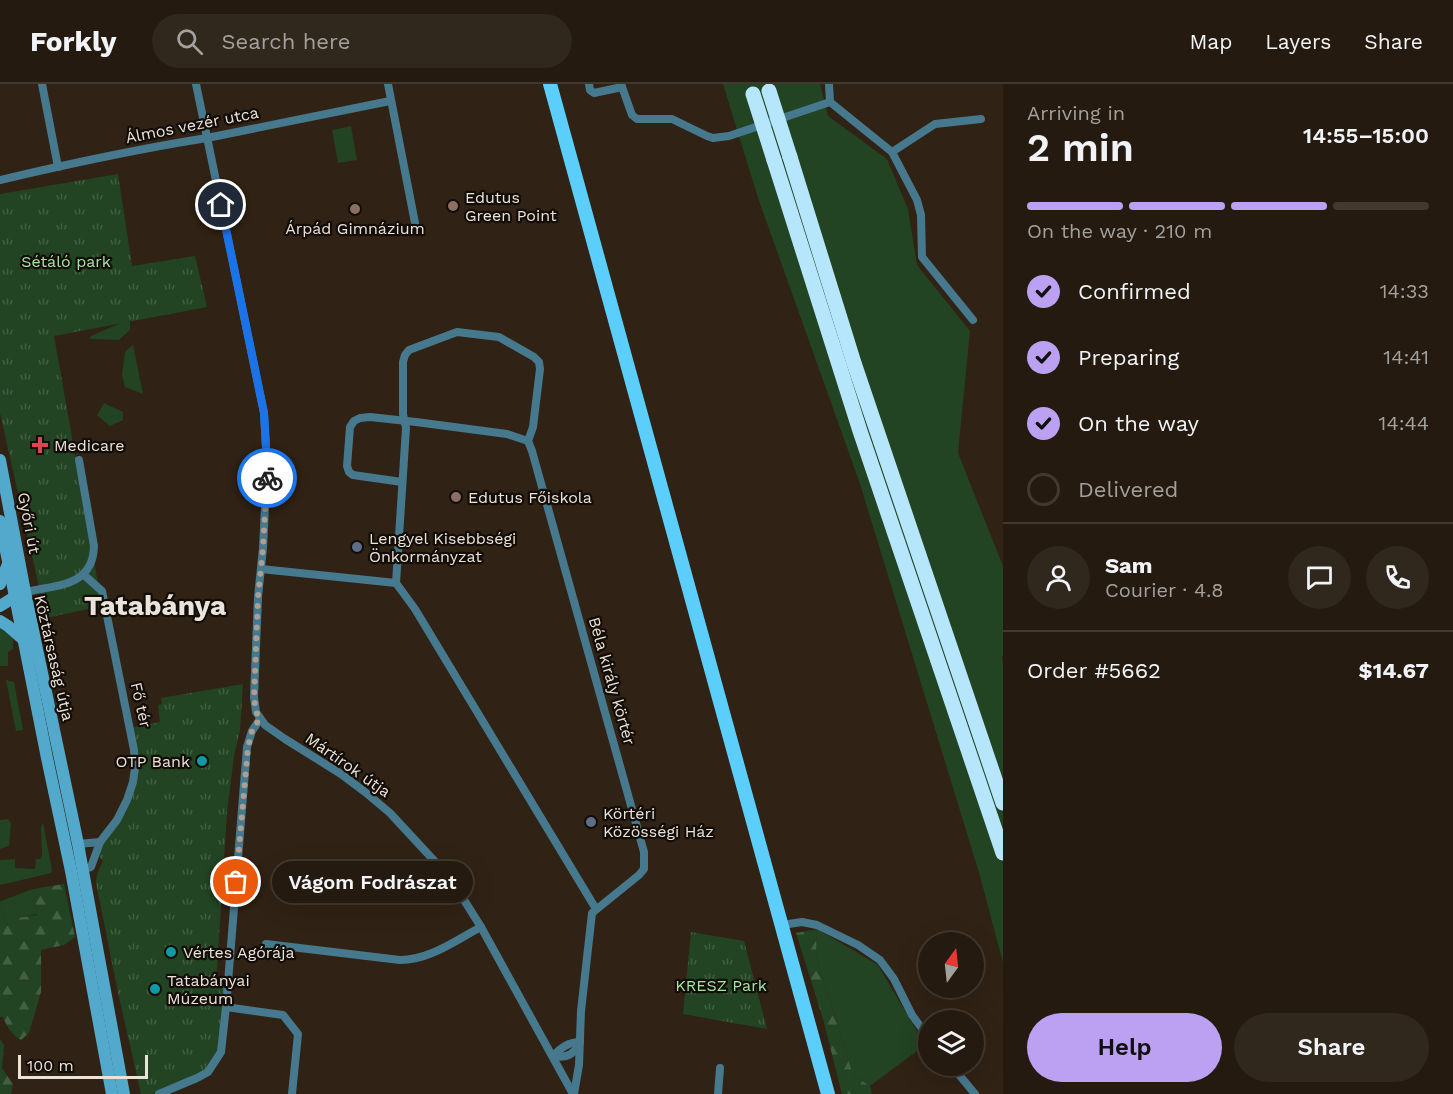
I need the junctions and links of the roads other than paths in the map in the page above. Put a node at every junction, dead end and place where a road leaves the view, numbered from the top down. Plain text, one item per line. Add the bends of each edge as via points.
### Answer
1 (42, 84) edge
2 (196, 84) edge
3 (388, 84) edge
4 (550, 84) edge
5 (588, 84) edge
6 (829, 84) edge
7 (622, 85) edge
8 (768, 88) edge
9 (751, 89) edge
10 (390, 101) junction
11 (830, 102) junction
12 (981, 119) dead end
13 (207, 138) junction
14 (892, 152) junction
15 (58, 167) junction
16 (0, 180) edge
17 (415, 223) dead end
18 (973, 320) dead end
19 (404, 422) junction
20 (528, 441) junction
21 (0, 460) edge
22 (79, 460) dead end
23 (402, 482) junction
24 (0, 521) edge
25 (9, 562) junction
26 (261, 569) junction
27 (84, 575) junction
28 (396, 583) junction
29 (0, 584) edge
30 (20, 594) junction
31 (0, 595) edge
32 (0, 606) edge
33 (0, 621) edge
34 (24, 640) junction
35 (260, 718) junction
36 (1003, 803) edge
37 (100, 842) junction
38 (78, 844) junction
39 (1003, 853) edge
40 (82, 870) junction
41 (596, 909) junction
42 (782, 925) junction
43 (481, 927) junction
44 (266, 944) dead end
45 (226, 1006) junction
46 (918, 1023) edge
47 (580, 1042) junction
48 (553, 1056) junction
49 (720, 1068) dead end
50 (960, 1076) edge
51 (112, 1094) edge
52 (124, 1094) edge
53 (159, 1094) edge
54 (292, 1094) edge
55 (574, 1094) edge
56 (718, 1094) edge
57 (828, 1094) edge
58 (975, 1094) edge

1 - 15 street
2 - 13 street
3 - 10 street
4 - 42 main road
5 - 7 street via 594,93
6 - 11 street
7 - 11 street via 637,119 672,119 713,138
8 - 36 highway, bridge via 854,363
9 - 39 highway, bridge via 856,420
10 - 13 street, Álmos vezér utca
10 - 17 street
11 - 14 street
12 - 14 street via 935,124
13 - 15 street, Álmos vezér utca
13 - 26 street via 264,413 267,465
14 - 18 street via 917,200 922,257
15 - 16 street, Álmos vezér utca
19 - 20 street via 507,434
19 - 20 street via 403,362 409,350 457,332 499,337 539,363
19 - 23 street
19 - 23 street via 369,417 352,422 347,466 353,475
20 - 41 street, Béla király körtér via 644,852 644,869 639,875
21 - 30 street, Győri út
22 - 27 street via 94,546 91,566
23 - 28 street
24 - 25 street, Győri út
25 - 29 street
25 - 30 street, Győri út
26 - 28 street
26 - 35 street via 254,697
27 - 30 street via 73,582
27 - 37 street, Fő tér via 102,591 134,750 135,768 127,800
28 - 41 street
30 - 31 street
30 - 32 street
30 - 34 street, Köztársaság útja
30 - 38 street, Köztársaság útja
33 - 34 street
34 - 51 street, Köztársaság útja
35 - 43 street, Mártírok útja via 390,813 440,867
35 - 45 street via 248,747
37 - 38 street
37 - 40 street, Fő tér via 92,867
38 - 40 street, Köztársaság útja
40 - 52 street, Köztársaság útja
41 - 47 street via 592,913
42 - 46 street via 817,925 880,960
42 - 57 main road
43 - 44 street via 413,960
43 - 48 street, Mártírok útja
45 - 53 street via 223,1040 216,1062 208,1072
45 - 54 street via 283,1015 298,1034
47 - 48 street via 576,1051 565,1058
47 - 55 street
48 - 55 street, Mártírok útja
49 - 56 street
50 - 58 street

